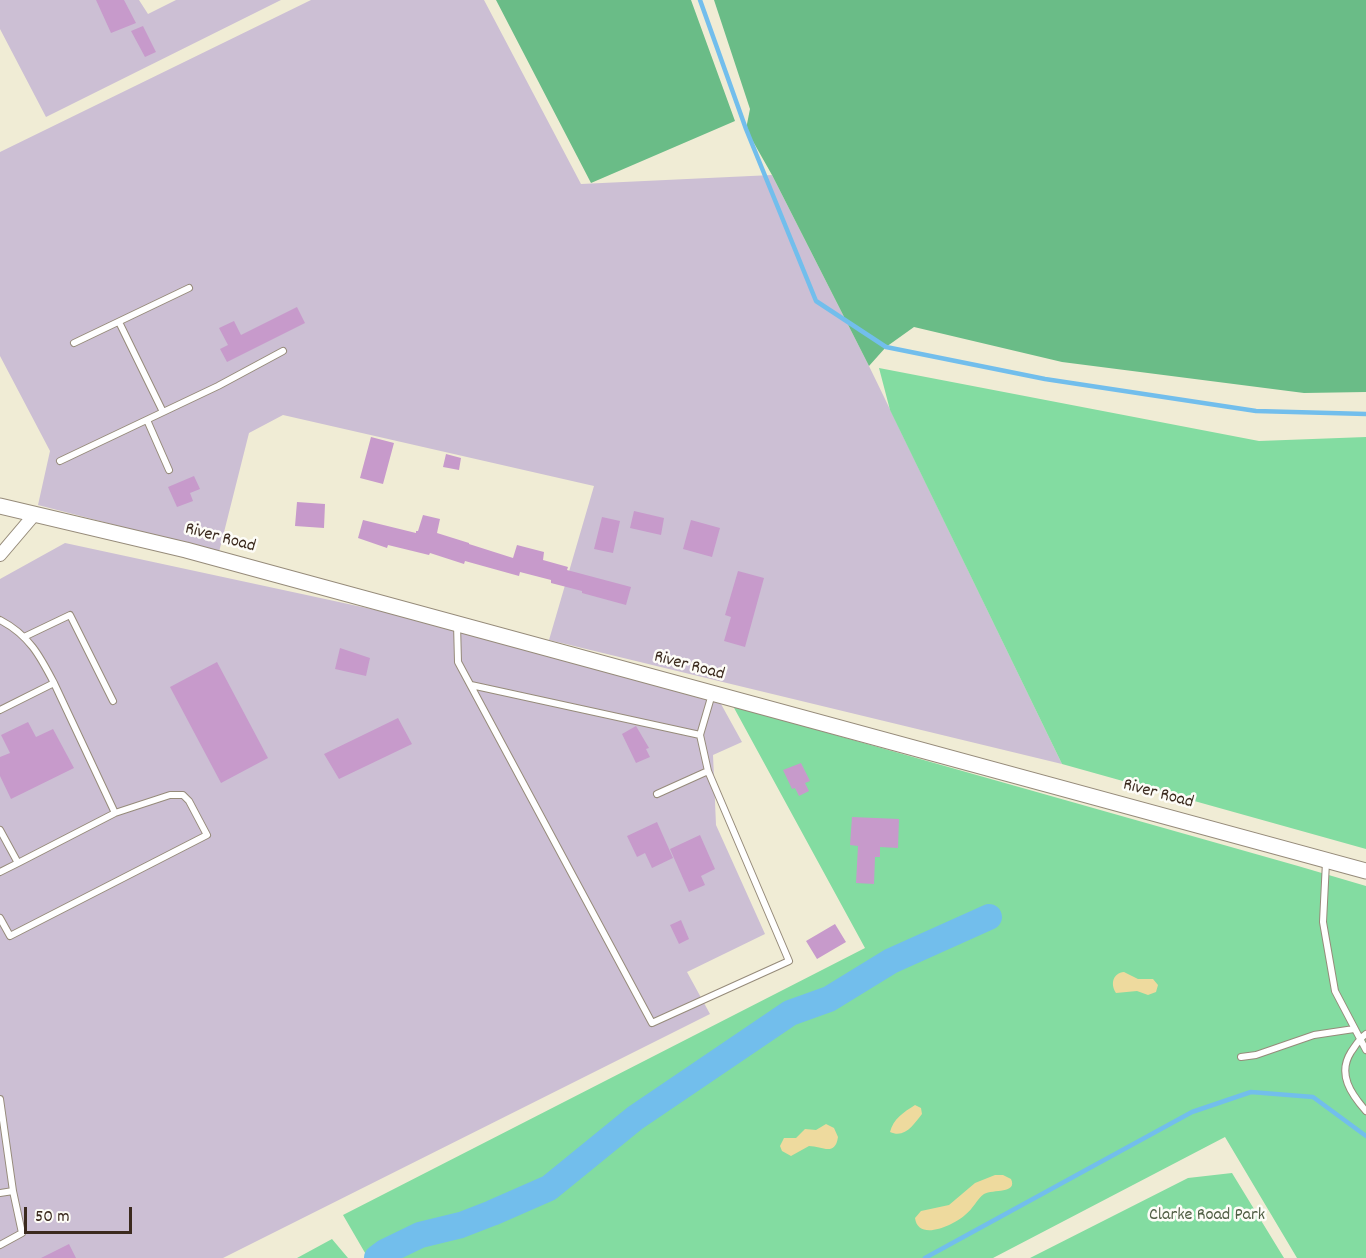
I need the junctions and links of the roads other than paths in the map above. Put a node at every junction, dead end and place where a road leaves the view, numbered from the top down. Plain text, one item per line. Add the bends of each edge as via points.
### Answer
1 (189, 288) dead end
2 (119, 322) junction
3 (74, 344) dead end
4 (283, 351) dead end
5 (163, 412) junction
6 (147, 420) junction
7 (60, 461) dead end
8 (169, 470) dead end
9 (0, 507) edge
10 (34, 515) junction
11 (0, 555) edge
12 (0, 620) edge
13 (458, 624) junction
14 (24, 637) junction
15 (54, 683) junction
16 (471, 685) junction
17 (712, 693) junction
18 (113, 701) dead end
19 (0, 710) edge
20 (700, 735) junction
21 (708, 771) junction
22 (657, 795) dead end
23 (115, 813) junction
24 (0, 830) edge
25 (1326, 861) junction
26 (18, 863) junction
27 (1366, 872) edge
28 (0, 873) edge
29 (0, 918) edge
30 (1354, 1029) junction
31 (1366, 1034) edge
32 (1359, 1038) junction
33 (1366, 1050) edge
34 (1241, 1057) dead end
35 (0, 1099) edge
36 (1366, 1110) edge
37 (14, 1191) junction
38 (0, 1193) edge
39 (0, 1245) edge

1 - 2 lane
2 - 3 lane
2 - 5 lane
4 - 5 lane
5 - 6 lane
6 - 7 lane
6 - 8 lane
9 - 10 street, River Road
10 - 11 street
10 - 13 street, River Road via 186,550
12 - 14 lane
13 - 16 lane via 458,662
13 - 17 street, River Road
14 - 15 lane via 39,653
14 - 18 lane via 70,615
15 - 19 lane
15 - 23 lane
16 - 20 lane
16 - 21 lane via 652,1023 789,961
17 - 20 lane
17 - 25 street, River Road
20 - 21 lane
21 - 22 lane
23 - 26 lane
23 - 29 lane via 170,795 183,795 207,835 10,936
24 - 26 lane
25 - 27 street, River Road
25 - 30 lane via 1323,922 1335,991
26 - 28 lane
30 - 32 lane
30 - 34 lane via 1314,1035
31 - 32 lane
32 - 33 lane
32 - 36 lane via 1347,1059 1345,1075 1355,1099
35 - 37 lane
37 - 38 lane
37 - 39 lane via 22,1233

